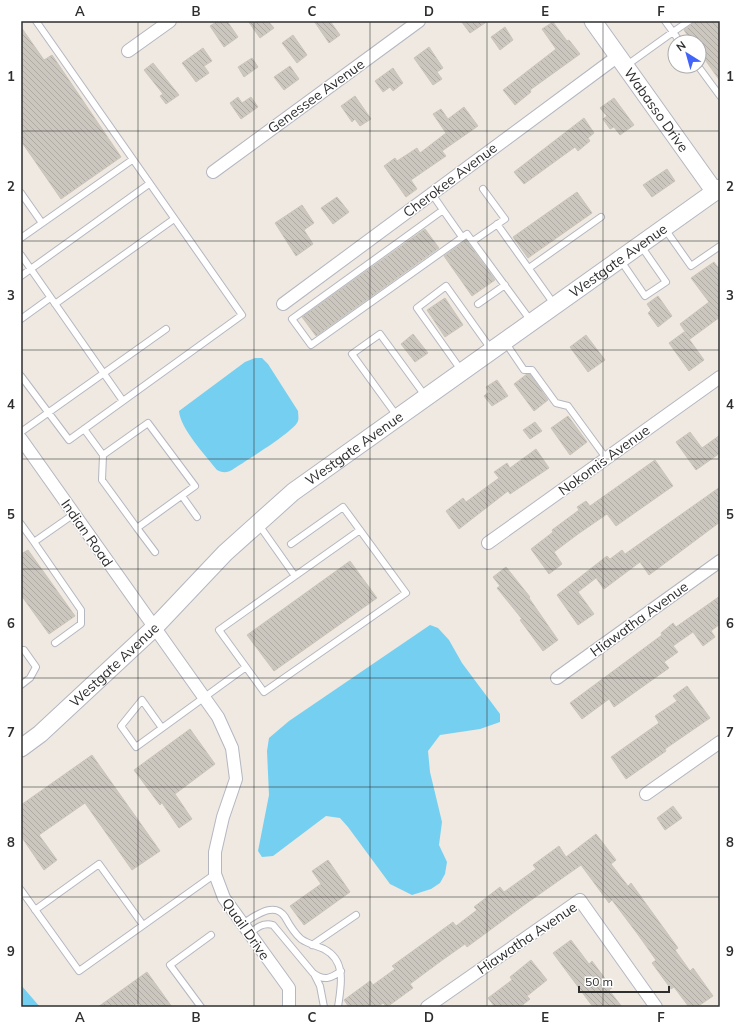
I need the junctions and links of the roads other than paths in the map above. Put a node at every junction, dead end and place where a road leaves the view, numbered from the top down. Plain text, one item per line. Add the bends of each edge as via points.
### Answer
1 (36, 21) edge
2 (170, 21) edge
3 (419, 21) edge
4 (593, 21) edge
5 (665, 21) edge
6 (689, 21) edge
7 (673, 32) junction
8 (128, 51) dead end
9 (622, 61) junction
10 (704, 74) edge
11 (720, 96) edge
12 (132, 160) junction
13 (213, 172) dead end
14 (149, 184) junction
15 (483, 189) dead end
16 (21, 193) edge
17 (718, 193) edge
18 (432, 194) junction
19 (443, 210) junction
20 (601, 217) dead end
21 (174, 219) junction
22 (42, 223) junction
23 (497, 224) junction
24 (664, 228) junction
25 (462, 237) junction
26 (21, 238) edge
27 (473, 241) junction
28 (640, 245) junction
29 (720, 246) edge
30 (21, 255) edge
31 (620, 260) junction
32 (529, 268) junction
33 (30, 269) junction
34 (21, 276) edge
35 (505, 285) junction
36 (50, 298) junction
37 (55, 304) junction
38 (283, 304) dead end
39 (478, 304) dead end
40 (556, 305) junction
41 (21, 319) edge
42 (532, 322) junction
43 (166, 329) dead end
44 (498, 346) junction
45 (462, 372) junction
46 (104, 373) junction
47 (21, 376) edge
48 (720, 377) edge
49 (426, 397) junction
50 (123, 401) junction
51 (48, 413) junction
52 (398, 417) junction
53 (84, 429) junction
54 (21, 432) edge
55 (21, 439) edge
56 (103, 456) junction
57 (606, 458) junction
58 (182, 496) junction
59 (74, 514) junction
60 (197, 516) dead end
61 (258, 523) junction
62 (21, 524) edge
63 (137, 528) junction
64 (360, 530) junction
65 (24, 533) edge
66 (34, 542) junction
67 (488, 543) dead end
68 (291, 544) dead end
69 (155, 552) dead end
70 (720, 561) edge
71 (295, 576) junction
72 (154, 628) junction
73 (56, 643) dead end
74 (21, 650) edge
75 (246, 667) junction
76 (557, 678) dead end
77 (21, 685) edge
78 (204, 697) junction
79 (162, 728) junction
80 (720, 742) edge
81 (21, 748) edge
82 (646, 794) dead end
83 (215, 874) junction
84 (21, 890) edge
85 (35, 910) junction
86 (356, 915) dead end
87 (143, 925) junction
88 (246, 929) junction
89 (211, 935) dead end
90 (312, 945) junction
91 (341, 971) junction
92 (313, 973) junction
93 (200, 1007) edge
94 (289, 1007) edge
95 (324, 1007) edge
96 (338, 1007) edge
97 (427, 1007) edge
98 (656, 1007) edge

1 - 12 lane
2 - 8 street
3 - 13 street, Genessee Avenue
4 - 9 street, Wabasso Drive
5 - 7 lane
6 - 7 lane
7 - 9 lane
9 - 17 street, Wabasso Drive
9 - 18 street, Cherokee Avenue
10 - 11 lane
12 - 14 lane
12 - 22 lane
14 - 21 lane
14 - 33 lane
15 - 23 lane via 505,219
16 - 22 lane
17 - 24 street, Westgate Avenue
18 - 19 lane
18 - 38 street, Cherokee Avenue
19 - 25 lane
19 - 25 lane via 292,319 311,345
20 - 32 lane
21 - 37 lane
21 - 50 lane via 242,315
22 - 26 lane
23 - 27 lane
23 - 32 lane
24 - 28 street, Westgate Avenue
24 - 29 lane via 692,266
25 - 27 lane via 467,234
27 - 35 lane
28 - 31 street, Westgate Avenue
28 - 31 lane via 666,282 645,296
30 - 33 lane
31 - 40 street, Westgate Avenue
32 - 40 lane
33 - 34 lane
33 - 36 lane
35 - 39 lane
35 - 42 lane
36 - 37 lane
36 - 41 lane
37 - 46 lane
40 - 42 street, Westgate Avenue
42 - 44 street, Westgate Avenue
43 - 46 lane
44 - 45 street, Westgate Avenue
44 - 45 lane via 446,286 417,308
44 - 57 lane via 524,370 532,370 556,403 568,406
45 - 49 street, Westgate Avenue
46 - 50 lane
46 - 51 lane
47 - 51 lane
48 - 57 street, Nokomis Avenue
49 - 52 street, Westgate Avenue
49 - 52 lane via 380,334 352,354
50 - 53 lane
51 - 53 lane via 68,440
51 - 54 lane
52 - 61 street, Westgate Avenue via 293,492
53 - 56 lane
55 - 59 street, Indian Road
56 - 58 lane via 148,423 195,486
56 - 63 lane via 102,480
57 - 67 street, Nokomis Avenue
58 - 60 lane
58 - 63 lane
59 - 66 lane
59 - 72 street, Indian Road
61 - 71 lane
61 - 72 street, Westgate Avenue via 225,553
62 - 65 lane
63 - 69 lane
64 - 68 lane via 343,507
64 - 71 lane
64 - 75 lane via 406,593 264,692
65 - 66 lane
66 - 73 lane via 81,610 81,624
70 - 76 street, Hiawatha Avenue
71 - 75 lane via 219,630
72 - 78 street, Quail Drive
72 - 81 street, Westgate Avenue via 40,734
74 - 77 lane via 24,650 36,667 30,678
75 - 78 lane
78 - 79 lane
78 - 83 street, Quail Drive via 218,716 232,748 236,779 215,852
79 - 79 lane via 136,747 121,726 142,700
80 - 82 street
83 - 87 lane
83 - 88 street, Quail Drive via 224,898
84 - 85 lane
85 - 87 lane via 99,864
85 - 87 lane via 79,971
86 - 90 lane
88 - 90 lane via 264,911 276,910 284,916 296,935
88 - 92 lane via 272,925 280,931
88 - 94 street, Quail Drive via 289,988
89 - 93 lane via 170,965
90 - 91 lane via 326,950 336,958
91 - 92 lane via 324,979
91 - 96 lane
92 - 95 lane via 320,986
97 - 98 street, Hiawatha Avenue via 580,900

